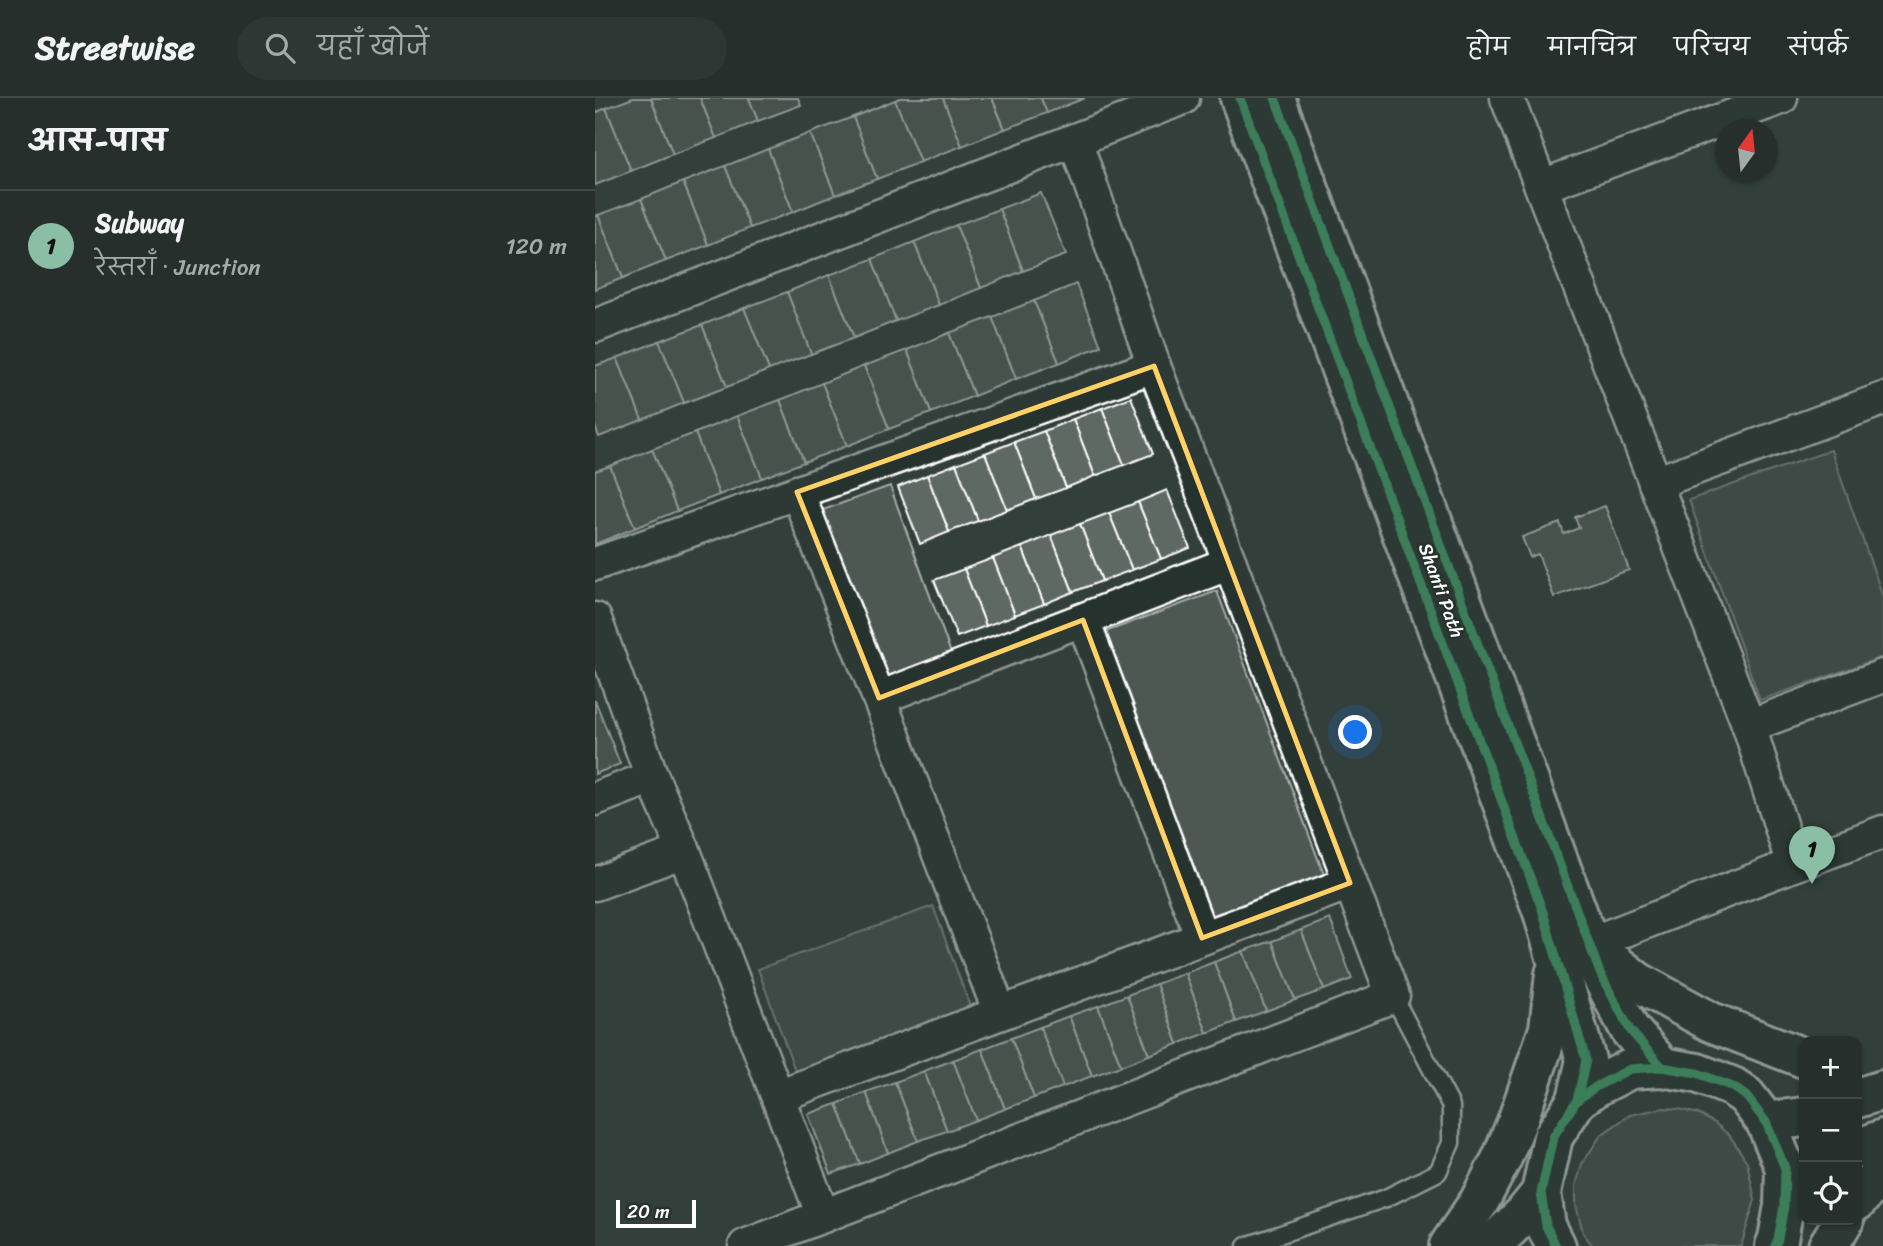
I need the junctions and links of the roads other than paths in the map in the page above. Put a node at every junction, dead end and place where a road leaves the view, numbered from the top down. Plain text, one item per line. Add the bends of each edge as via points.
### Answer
1 (1183, 98) edge
2 (1240, 98) edge
3 (1275, 98) edge
4 (1507, 98) edge
5 (1781, 98) edge
6 (1075, 140) junction
7 (1542, 186) junction
8 (595, 326) edge
9 (1154, 366) junction
10 (1883, 399) edge
11 (1655, 483) junction
12 (797, 492) junction
13 (1230, 563) junction
14 (595, 564) edge
15 (595, 619) edge
16 (1083, 620) junction
17 (1883, 676) edge
18 (879, 698) junction
19 (1749, 726) junction
20 (652, 777) junction
21 (595, 799) edge
22 (1883, 832) edge
23 (684, 851) junction
24 (1793, 865) junction
25 (1350, 883) junction
26 (595, 884) edge
27 (1202, 938) junction
28 (1573, 951) junction
29 (1393, 996) junction
30 (1000, 1013) junction
31 (1799, 1056) edge
32 (1662, 1067) junction
33 (1862, 1073) edge
34 (1883, 1078) edge
35 (1883, 1090) edge
36 (778, 1096) junction
37 (1862, 1096) edge
38 (1577, 1100) junction
39 (1799, 1118) edge
40 (1766, 1122) junction
41 (1883, 1139) edge
42 (1862, 1148) edge
43 (1883, 1171) edge
44 (1794, 1179) edge
45 (1541, 1193) junction
46 (1862, 1195) edge
47 (824, 1216) junction
48 (1841, 1225) edge
49 (745, 1246) edge
50 (1246, 1246) edge
51 (1449, 1246) edge
52 (1480, 1246) edge
53 (1556, 1246) edge
54 (1775, 1246) edge
55 (1828, 1246) edge

1 - 6 street
2 - 28 main road, Shanti Path via 1538,899
3 - 28 main road, Shanti Path
4 - 7 street
5 - 7 street
6 - 8 street
6 - 9 street
7 - 11 street
9 - 12 street
9 - 13 street
10 - 11 street
11 - 19 street
12 - 14 street
12 - 18 street
13 - 16 street
13 - 25 street
15 - 20 street
16 - 18 street
16 - 27 street
17 - 19 street
18 - 30 street
19 - 24 street
20 - 21 street
20 - 23 street
22 - 24 street
23 - 26 street
23 - 36 street
24 - 28 street
25 - 27 street
25 - 29 street
27 - 30 street
28 - 31 main road via 1711,1022
28 - 32 main road, Shanti Path via 1599,973 1629,1030
28 - 38 main road, Shanti Path via 1586,1060
28 - 51 main road via 1502,1158
29 - 47 street
29 - 50 lane via 1451,1106 1451,1143 1438,1172 1385,1198
30 - 36 street
32 - 38 main road via 1630,1069
32 - 40 main road via 1697,1073 1733,1087
33 - 34 main road
35 - 37 main road
36 - 47 street
38 - 45 main road via 1553,1137
39 - 40 main road
40 - 44 main road
41 - 42 main road
43 - 46 main road
44 - 54 main road
45 - 52 main road via 1498,1239
45 - 53 main road via 1546,1226
47 - 49 street
48 - 55 main road

